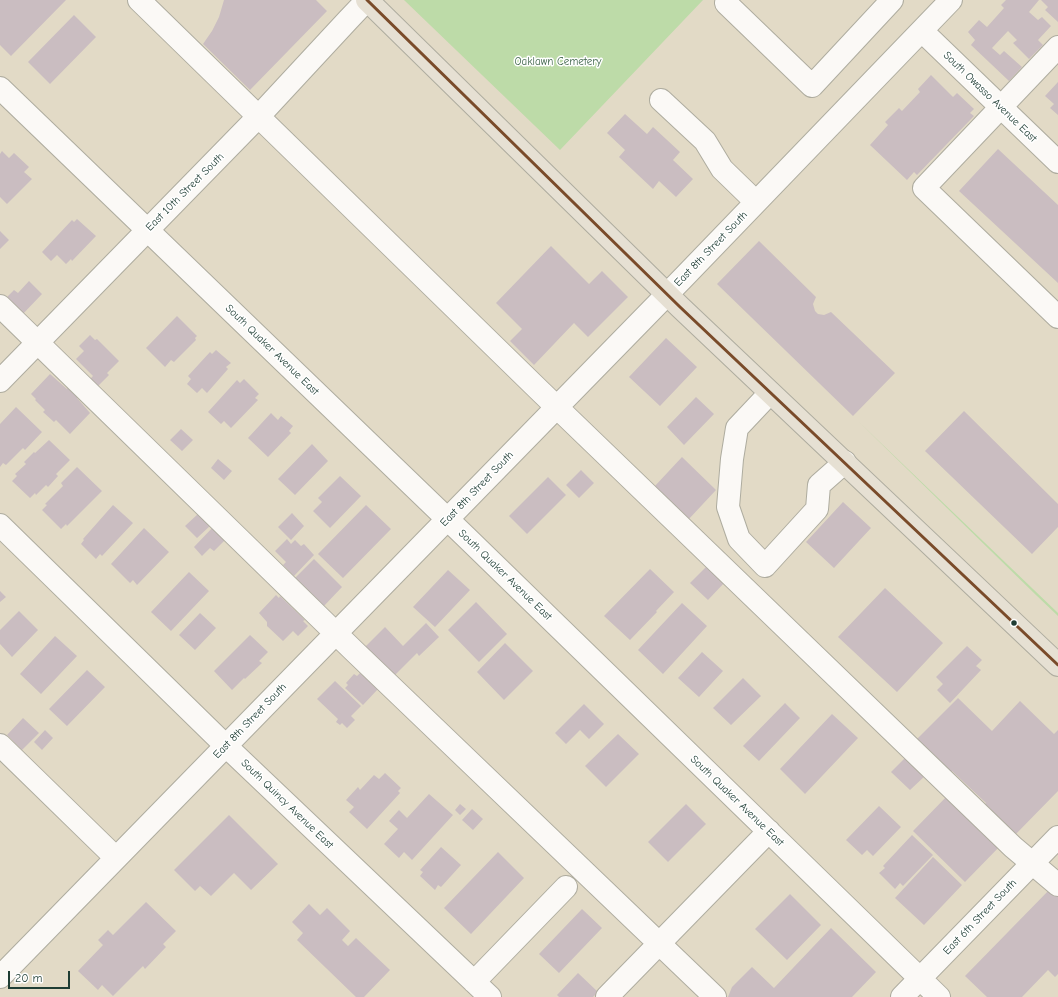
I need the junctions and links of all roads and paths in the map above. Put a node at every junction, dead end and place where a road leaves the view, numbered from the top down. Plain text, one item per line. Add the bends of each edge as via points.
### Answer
1 (139, 0) edge
2 (367, 0) edge
3 (728, 0) edge
4 (892, 0) edge
5 (951, 0) edge
6 (922, 32) junction
7 (1058, 47) edge
8 (0, 88) edge
9 (662, 100) dead end
10 (1001, 108) junction
11 (258, 117) junction
12 (1058, 162) edge
13 (756, 202) junction
14 (148, 230) junction
15 (666, 294) junction
16 (0, 306) edge
17 (1058, 317) edge
18 (37, 343) junction
19 (0, 381) edge
20 (770, 393) junction
21 (556, 407) junction
22 (844, 462) junction
23 (447, 520) junction
24 (0, 525) edge
25 (336, 633) junction
26 (1058, 665) edge
27 (0, 745) edge
28 (226, 746) junction
29 (769, 831) junction
30 (1058, 837) edge
31 (116, 858) junction
32 (1033, 863) junction
33 (1058, 885) edge
34 (566, 887) dead end
35 (659, 943) junction
36 (2, 970) edge
37 (920, 979) junction
38 (474, 982) junction
39 (490, 997) edge
40 (608, 997) edge
41 (715, 997) edge
42 (902, 997) edge
43 (939, 997) edge

1 - 11 street
2 - 11 street, East 10th Street South
2 - 15 main road
3 - 4 street via 726,3 812,86
5 - 6 street, East 8th Street South
6 - 10 street, South Owasso Avenue East
6 - 13 street, East 8th Street South
7 - 10 street
8 - 14 street, South Quaker Avenue East
9 - 13 street via 705,141 722,169
10 - 12 street, South Owasso Avenue East
10 - 17 street via 924,188
11 - 14 street, East 10th Street South
11 - 21 street
13 - 15 street, East 8th Street South
14 - 18 street, East 10th Street South
14 - 23 street, South Quaker Avenue East
15 - 20 main road
15 - 21 street, East 8th Street South
16 - 18 street
18 - 19 street, East 10th Street South
18 - 25 street
20 - 22 main road
20 - 22 street via 737,428 728,507 739,539 764,566 816,509 820,485
21 - 23 street, East 8th Street South
21 - 32 street via 1013,847
22 - 26 main road
23 - 25 street, East 8th Street South
23 - 29 street, South Quaker Avenue East
24 - 28 street, South Quincy Avenue East
25 - 28 street, East 8th Street South
25 - 35 street
27 - 31 street
28 - 31 street, East 8th Street South
28 - 38 street, South Quincy Avenue East
29 - 35 street
29 - 37 street, South Quaker Avenue East
30 - 32 street, East 6th Street South
31 - 36 street, East 8th Street South
32 - 33 street
32 - 37 street, East 6th Street South
34 - 38 street
35 - 40 street
35 - 41 street
37 - 42 street, East 6th Street South
37 - 43 street, South Quaker Avenue East
38 - 39 street, South Quincy Avenue East

